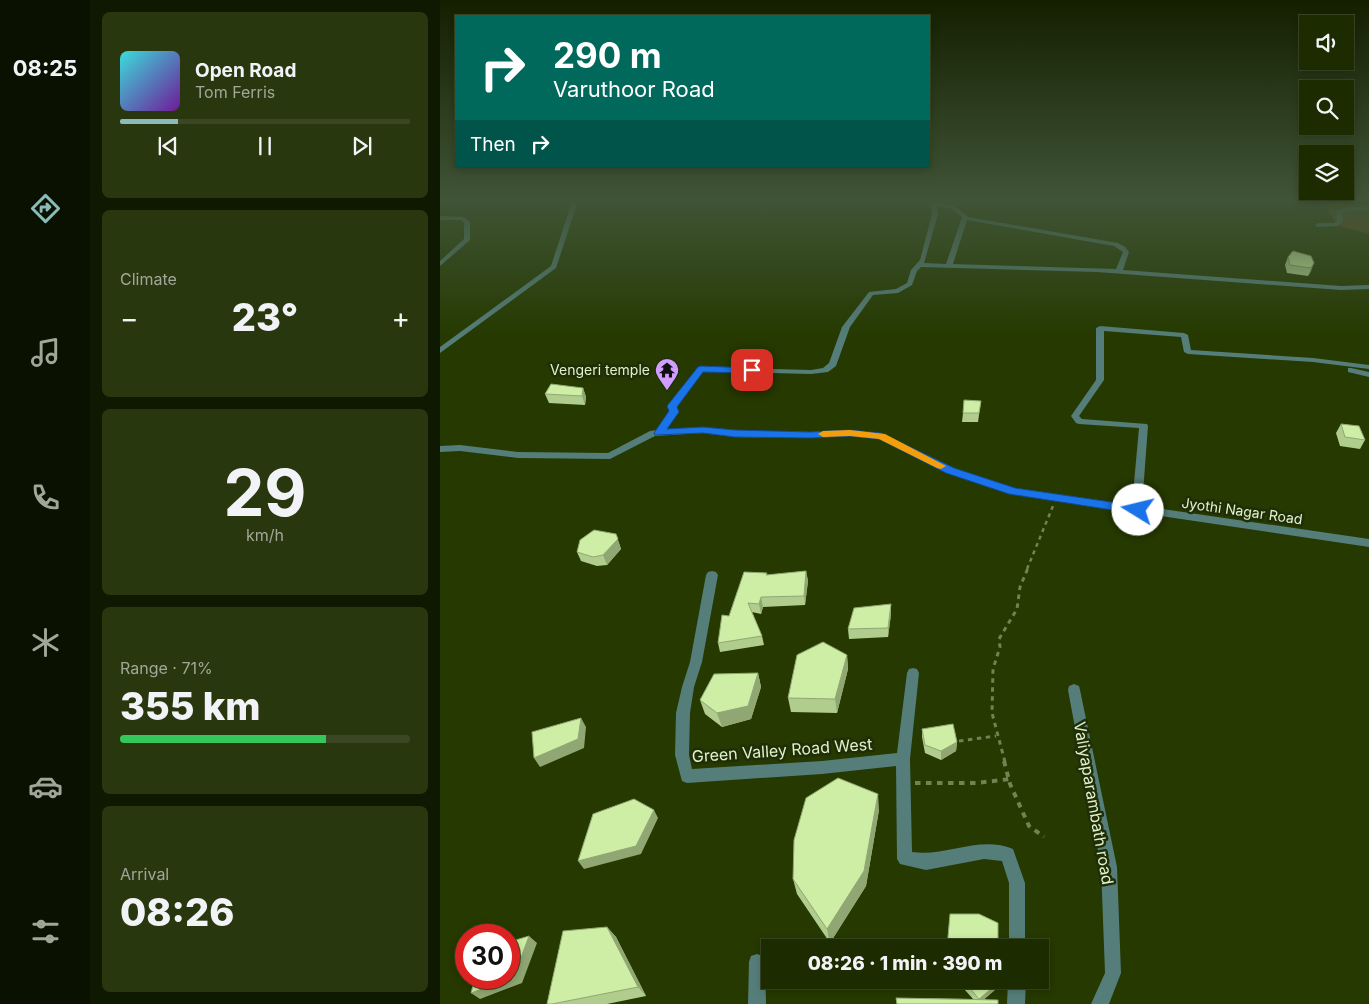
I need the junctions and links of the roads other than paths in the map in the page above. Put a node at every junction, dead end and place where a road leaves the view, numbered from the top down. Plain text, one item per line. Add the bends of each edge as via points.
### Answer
1 (462, 245) edge
2 (561, 245) edge
3 (927, 245) edge
4 (956, 245) edge
5 (1117, 245) edge
6 (440, 264) edge
7 (919, 265) junction
8 (949, 266) junction
9 (1120, 271) junction
10 (1369, 287) edge
11 (440, 351) edge
12 (1296, 360) junction
13 (1369, 367) edge
14 (1369, 375) edge
15 (659, 433) junction
16 (440, 450) edge
17 (1138, 510) junction
18 (1369, 543) edge
19 (712, 575) dead end
20 (913, 673) dead end
21 (1074, 690) dead end
22 (902, 758) junction
23 (1017, 939) edge
24 (757, 962) dead end
25 (1017, 989) edge
26 (757, 1004) edge
27 (1016, 1004) edge
28 (1100, 1004) edge

1 - 6 street
2 - 11 street via 554,268
3 - 7 street
4 - 8 street
5 - 9 street via 1126,252
7 - 8 street
7 - 15 street via 910,284 898,291 871,293 846,327 833,364 825,370 701,369 672,406 674,412
8 - 9 street
9 - 10 street via 1341,288
12 - 13 street
12 - 14 street
12 - 17 street via 1188,352 1184,335 1100,328 1100,380 1075,416 1079,421 1144,426
15 - 16 street, Jyothi Nagar Road via 610,456 518,455 460,448
15 - 17 street, Jyothi Nagar Road via 703,430 735,434 850,433 881,436 950,470 1013,491
17 - 18 street, Jyothi Nagar Road
19 - 22 street, Green Valley Road West via 683,713 682,755 687,776 798,770 827,765 853,766
20 - 22 street
21 - 28 street, Valiyaparambath road via 1109,867 1113,973
22 - 23 street via 905,859 926,862 984,851 1008,854 1017,883
24 - 26 street
25 - 27 street

